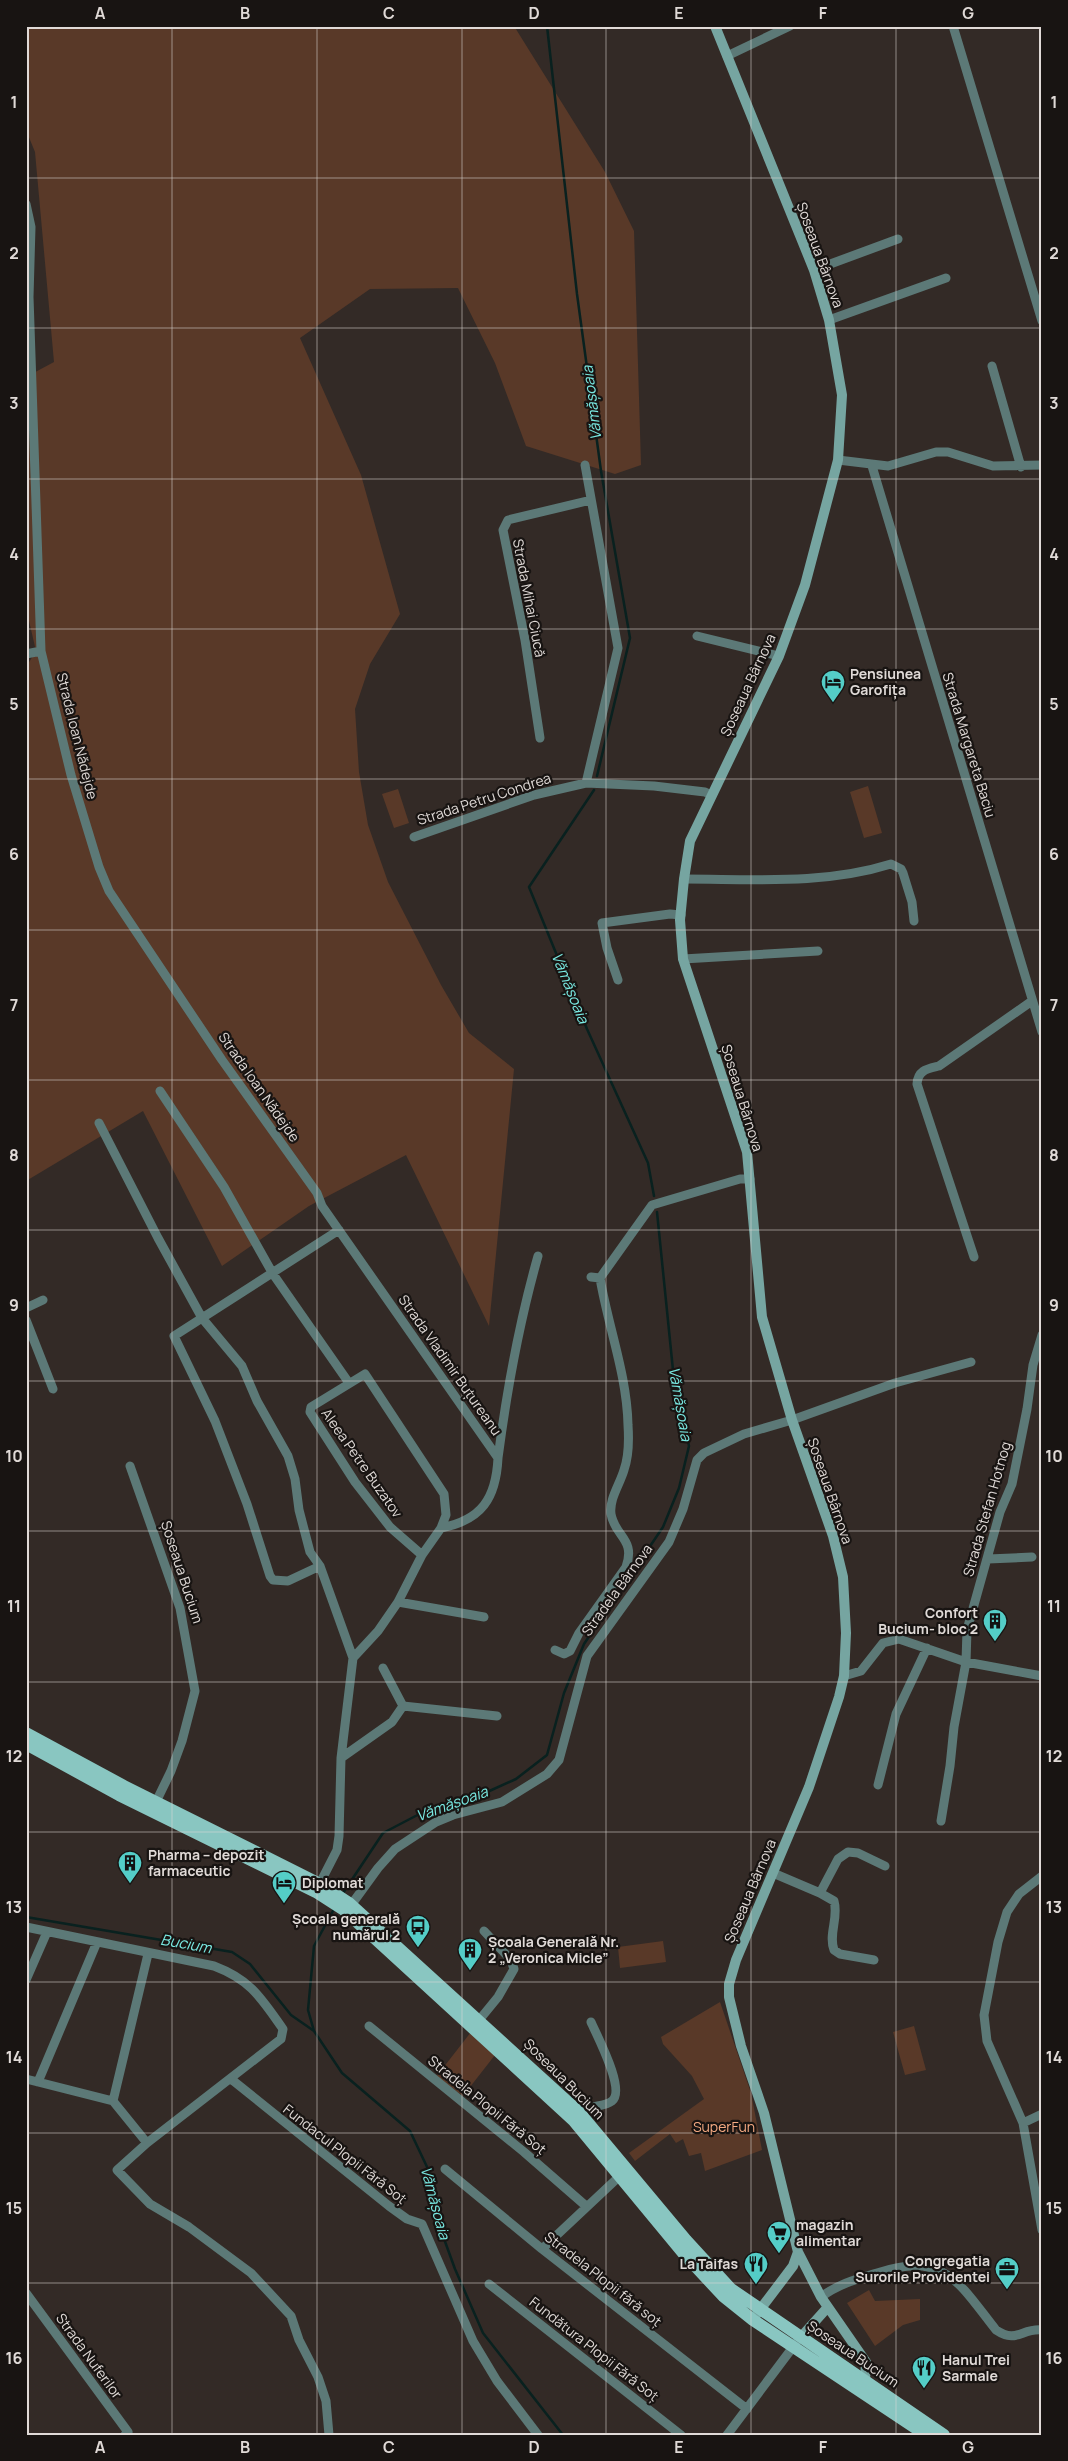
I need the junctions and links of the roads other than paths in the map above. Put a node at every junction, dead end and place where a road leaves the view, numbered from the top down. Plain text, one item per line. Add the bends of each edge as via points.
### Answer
1 (715, 26) edge
2 (790, 26) edge
3 (953, 26) edge
4 (727, 56) junction
5 (26, 204) edge
6 (898, 240) dead end
7 (814, 270) junction
8 (946, 278) dead end
9 (829, 320) junction
10 (1042, 321) edge
11 (992, 366) dead end
12 (838, 460) junction
13 (1042, 465) edge
14 (585, 466) dead end
15 (872, 466) junction
16 (1021, 467) junction
17 (36, 496) junction
18 (26, 499) edge
19 (591, 500) junction
20 (697, 636) dead end
21 (41, 651) junction
22 (26, 654) edge
23 (779, 656) junction
24 (540, 738) dead end
25 (586, 783) junction
26 (711, 795) junction
27 (414, 836) dead end
28 (684, 879) junction
29 (681, 915) junction
30 (914, 921) dead end
31 (818, 951) dead end
32 (683, 959) junction
33 (618, 980) dead end
34 (1032, 1001) junction
35 (1042, 1032) edge
36 (160, 1091) dead end
37 (99, 1123) dead end
38 (750, 1179) junction
39 (322, 1206) joint
40 (339, 1230) junction
41 (538, 1256) dead end
42 (974, 1257) dead end
43 (273, 1274) junction
44 (43, 1300) dead end
45 (26, 1308) edge
46 (202, 1318) junction
47 (26, 1320) edge
48 (1042, 1335) edge
49 (971, 1362) dead end
50 (349, 1384) junction
51 (54, 1389) dead end
52 (792, 1420) junction
53 (498, 1458) junction
54 (130, 1466) dead end
55 (441, 1528) junction
56 (422, 1555) junction
57 (1032, 1557) dead end
58 (988, 1559) junction
59 (320, 1566) junction
60 (398, 1602) junction
61 (484, 1617) dead end
62 (927, 1648) junction
63 (555, 1650) dead end
64 (353, 1658) junction
65 (966, 1662) junction
66 (383, 1668) dead end
67 (844, 1676) junction
68 (1042, 1676) edge
69 (404, 1706) junction
70 (497, 1716) dead end
71 (26, 1733) edge
72 (26, 1744) edge
73 (341, 1758) junction
74 (878, 1784) dead end
75 (154, 1807) junction
76 (942, 1821) dead end
77 (885, 1866) dead end
78 (773, 1873) junction
79 (1042, 1876) edge
80 (321, 1890) junction
81 (820, 1892) junction
82 (348, 1908) junction
83 (26, 1928) edge
84 (484, 1931) dead end
85 (47, 1932) junction
86 (97, 1942) junction
87 (148, 1954) junction
88 (874, 1960) dead end
89 (26, 1980) edge
90 (480, 2019) junction
91 (591, 2022) dead end
92 (369, 2026) dead end
93 (26, 2079) edge
94 (230, 2079) junction
95 (38, 2082) junction
96 (113, 2100) junction
97 (580, 2113) junction
98 (1042, 2114) edge
99 (1023, 2123) junction
100 (147, 2143) junction
101 (445, 2169) dead end
102 (623, 2173) junction
103 (586, 2206) junction
104 (1042, 2230) edge
105 (542, 2249) junction
106 (798, 2252) junction
107 (489, 2284) dead end
108 (26, 2293) edge
109 (821, 2297) junction
110 (827, 2308) junction
111 (756, 2315) junction
112 (1042, 2330) edge
113 (797, 2341) junction
114 (865, 2380) junction
115 (747, 2409) junction
116 (733, 2433) edge
117 (126, 2435) edge
118 (329, 2435) edge
119 (538, 2435) edge
120 (681, 2435) edge
121 (926, 2435) edge
122 (944, 2435) edge

1 - 4 main road, Șoseaua Bârnova
2 - 4 street
3 - 10 street
4 - 7 main road, Șoseaua Bârnova
5 - 17 street, Strada Ioan Nădejde via 31,227
6 - 7 street
7 - 9 main road, Șoseaua Bârnova
8 - 9 street
9 - 12 main road, Șoseaua Bârnova via 842,395
11 - 16 street
12 - 15 street
12 - 23 main road, Șoseaua Bârnova via 805,585
13 - 16 street
14 - 19 street
15 - 16 street via 888,466 936,452 948,452 993,466
15 - 34 street, Strada Margareta Baciu
17 - 18 street
17 - 21 street, Strada Ioan Nădejde
19 - 24 street, Strada Mihai Ciucă via 508,520 503,530
19 - 25 street via 618,648
20 - 23 street
21 - 22 street
21 - 39 street, Strada Ioan Nădejde via 72,776 109,891 222,1060 318,1193
23 - 26 main road, Șoseaua Bârnova
25 - 26 street, Strada Petru Condrea via 654,786
25 - 27 street, Strada Petru Condrea via 534,795
26 - 28 main road, Șoseaua Bârnova via 690,841
28 - 29 main road, Șoseaua Bârnova
28 - 30 street via 796,879 859,873 891,864 903,873
29 - 32 main road, Șoseaua Bârnova
29 - 33 street via 602,924
31 - 32 street
32 - 38 main road, Șoseaua Bârnova via 747,1152
34 - 35 street, Strada Margareta Baciu
34 - 42 street via 939,1066 922,1070 918,1076 917,1084
36 - 43 street via 224,1187
37 - 46 street
38 - 52 main road, Șoseaua Bârnova via 760,1303
38 - 63 street via 740,1179 652,1205 595,1277 619,1366 628,1423 628,1455 611,1513 629,1545 629,1558 570,1651 564,1654
39 - 40 street, Strada Vladimir Buțureanu
40 - 43 street
40 - 53 street, Strada Vladimir Buțureanu
41 - 53 street via 522,1310
43 - 46 street
43 - 50 street
44 - 45 street
46 - 59 street via 242,1366 257,1401 288,1456 304,1532 310,1552
46 - 59 street via 174,1336 215,1421 270,1576 273,1580 288,1581
47 - 51 street
48 - 58 street, Strada Stefan Hotnog via 1033,1365 1012,1484 1000,1512
49 - 52 street, Stradela Bârnova via 895,1383
50 - 55 street via 365,1374 444,1494 446,1515
50 - 56 street, Aleea Petre Buzatov via 311,1407 312,1418 390,1527
52 - 67 main road, Șoseaua Bârnova via 833,1536 843,1577
52 - 82 street, Stradela Bârnova via 720,1444 697,1460 683,1509 669,1542 587,1656 559,1760 547,1774 502,1802 436,1822 395,1849
53 - 55 street, Strada Vladimir Buțureanu via 489,1501 470,1519
54 - 75 street, Șoseaua Bucium via 180,1608 194,1691 182,1742
55 - 56 street
56 - 60 street
57 - 58 street
58 - 65 street, Strada Stefan Hotnog via 967,1630
59 - 64 street
60 - 61 street
60 - 64 street via 378,1631
62 - 65 street
62 - 67 street via 899,1639 891,1640 883,1643 861,1671
62 - 74 street via 896,1714
64 - 73 street
65 - 68 street
65 - 76 street, Strada Stefan Hotnog
66 - 69 street
67 - 78 main road, Șoseaua Bârnova via 809,1787
69 - 70 street
69 - 73 street via 392,1722
71 - 75 main road, Șoseaua Bucium
72 - 75 main road, Șoseaua Bucium
73 - 80 street via 340,1836
75 - 80 main road, Șoseaua Bucium
77 - 81 street via 858,1853 848,1852 838,1859
78 - 81 street
78 - 106 main road, Șoseaua Bârnova via 736,1960 729,1997 741,2046 764,2113
79 - 99 street via 1019,1894 1007,1912 984,2015 987,2041
80 - 82 main road, Șoseaua Bucium
81 - 88 street via 834,1901 836,1907 834,1950
82 - 90 main road, Șoseaua Bucium
82 - 102 main road, Șoseaua Bucium via 537,2084
83 - 85 street
84 - 90 street via 511,1960 514,1968
85 - 86 street
85 - 89 street
86 - 87 street
86 - 95 street
87 - 94 street via 214,1966 235,1974 249,1985 283,2029 281,2039
87 - 96 street
90 - 97 main road, Șoseaua Bucium
91 - 97 street via 615,2079 617,2093 610,2102 587,2106
92 - 103 street, Stradela Plopii Fără Soț
93 - 95 street
94 - 100 street
94 - 119 street, Fundacul Plopii Fără Soț via 389,2206 407,2219 422,2224 473,2341 497,2381
95 - 96 street
96 - 100 street
97 - 102 main road, Șoseaua Bucium
98 - 99 street
99 - 104 street
100 - 118 street via 116,2170 150,2204 251,2273 291,2316 326,2401
101 - 105 street, Stradela Plopii fără soț
102 - 103 street, Stradela Plopii Fără Soț
102 - 111 main road, Șoseaua Bucium
103 - 105 street, Stradela Plopii Fără Soț
105 - 115 street, Stradela Plopii fără soț
106 - 109 main road, Șoseaua Bârnova
106 - 111 main road via 793,2266
107 - 120 street, Fundătura Plopii Fără Soț
108 - 117 street, Strada Nuferilor via 128,2432
109 - 110 main road, Șoseaua Bârnova
109 - 112 street via 836,2286 899,2266 928,2266 953,2278 1004,2336 1010,2338
110 - 113 main road
110 - 114 main road, Șoseaua Bârnova via 866,2362
111 - 113 main road, Șoseaua Bucium
113 - 114 main road, Șoseaua Bucium
113 - 115 street
113 - 121 main road, Șoseaua Bucium
114 - 122 main road, Șoseaua Bucium
115 - 116 street

